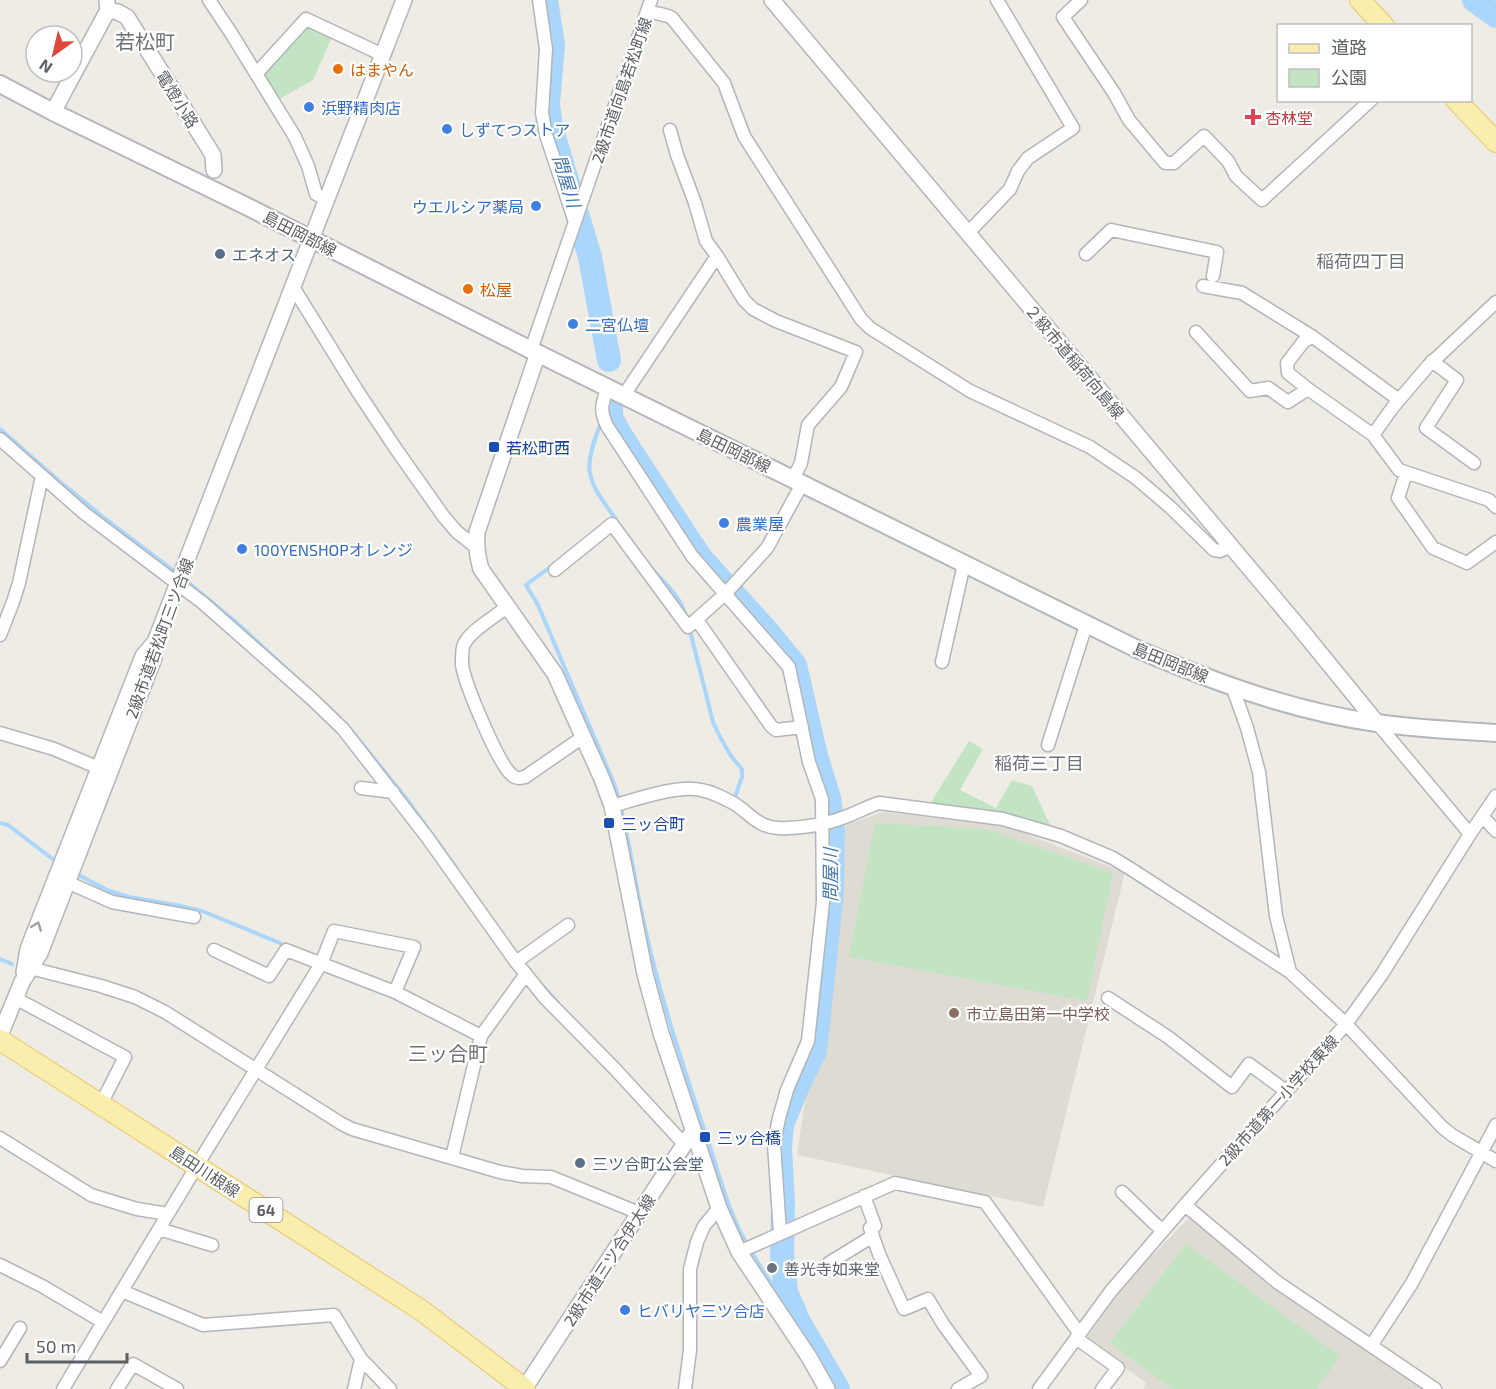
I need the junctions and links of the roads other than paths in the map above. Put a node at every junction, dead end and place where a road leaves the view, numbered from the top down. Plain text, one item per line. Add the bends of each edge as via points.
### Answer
1 (209, 0) edge
2 (404, 0) edge
3 (539, 0) edge
4 (772, 0) edge
5 (998, 0) edge
6 (1081, 0) edge
7 (1360, 0) edge
8 (107, 5) edge
9 (650, 5) edge
10 (1382, 24) edge
11 (383, 55) junction
12 (256, 74) junction
13 (0, 84) edge
14 (1369, 102) edge
15 (1458, 102) edge
16 (53, 112) junction
17 (670, 130) dead end
18 (1496, 142) edge
19 (214, 170) dead end
20 (327, 200) junction
21 (575, 222) junction
22 (968, 233) junction
23 (312, 239) junction
24 (1086, 254) dead end
25 (717, 256) junction
26 (1213, 276) dead end
27 (1203, 286) dead end
28 (293, 287) junction
29 (1496, 302) edge
30 (1196, 332) dead end
31 (1313, 337) junction
32 (534, 351) junction
33 (1432, 362) junction
34 (608, 387) junction
35 (1308, 389) junction
36 (624, 395) junction
37 (1399, 400) junction
38 (1373, 435) junction
39 (0, 439) edge
40 (1474, 463) dead end
41 (1406, 473) junction
42 (42, 476) junction
43 (798, 482) junction
44 (1496, 507) edge
45 (1496, 542) edge
46 (1232, 546) junction
47 (476, 547) junction
48 (964, 564) junction
49 (555, 570) dead end
50 (177, 583) junction
51 (725, 594) junction
52 (507, 607) junction
53 (697, 620) junction
54 (1086, 625) junction
55 (0, 635) edge
56 (942, 662) dead end
57 (1232, 686) junction
58 (1377, 723) junction
59 (802, 727) junction
60 (0, 733) edge
61 (1496, 733) edge
62 (583, 737) junction
63 (1048, 745) dead end
64 (104, 770) junction
65 (361, 788) dead end
66 (393, 792) junction
67 (1496, 796) edge
68 (612, 806) junction
69 (1482, 816) junction
70 (822, 824) junction
71 (1496, 831) edge
72 (1470, 834) junction
73 (67, 882) junction
74 (194, 917) dead end
75 (568, 925) dead end
76 (214, 950) dead end
77 (516, 962) junction
78 (321, 964) junction
79 (30, 968) junction
80 (1290, 972) junction
81 (526, 974) junction
82 (22, 982) junction
83 (395, 992) junction
84 (15, 998) junction
85 (1108, 998) dead end
86 (1346, 1024) junction
87 (0, 1035) edge
88 (481, 1036) junction
89 (0, 1040) edge
90 (256, 1070) junction
91 (1286, 1091) junction
92 (101, 1104) junction
93 (1496, 1125) edge
94 (0, 1138) edge
95 (689, 1138) junction
96 (1480, 1152) junction
97 (452, 1157) junction
98 (1496, 1161) edge
99 (197, 1165) junction
100 (1122, 1192) dead end
101 (864, 1196) junction
102 (1185, 1205) junction
103 (719, 1208) junction
104 (639, 1213) junction
105 (168, 1214) junction
106 (159, 1229) junction
107 (1163, 1230) junction
108 (780, 1233) junction
109 (873, 1236) junction
110 (212, 1245) dead end
111 (739, 1252) junction
112 (829, 1263) dead end
113 (0, 1265) edge
114 (122, 1291) junction
115 (103, 1322) junction
116 (20, 1329) dead end
117 (1077, 1336) junction
118 (1371, 1346) junction
119 (361, 1359) junction
120 (0, 1361) edge
121 (63, 1389) edge
122 (117, 1389) edge
123 (177, 1389) edge
124 (354, 1389) edge
125 (390, 1389) edge
126 (525, 1389) edge
127 (685, 1389) edge
128 (827, 1389) edge
129 (958, 1389) edge
130 (1039, 1389) edge
131 (1102, 1389) edge
132 (1435, 1389) edge

1 - 12 street
2 - 11 street, 2級市道若松町三ツ合線
3 - 21 street via 546,49 542,113
4 - 22 street, ２級市道稲荷向島線
5 - 22 street via 1073,128 1028,158 1010,189
6 - 14 street via 1063,17 1129,120 1166,163 1174,163 1204,136 1228,161 1236,176 1262,200
7 - 10 main road
8 - 16 street, 電燈小路
8 - 19 street, 電燈小路 via 127,17 213,155
9 - 21 street, 2級市道向島若松町線
9 - 46 street via 658,15 672,18 724,84 744,136 870,328 970,391 1090,447 1136,478 1214,550
11 - 12 street via 306,19
11 - 20 street, 2級市道若松町三ツ合線
12 - 20 street via 295,137 316,194
13 - 16 main road, 島田岡部線
15 - 18 main road
16 - 23 main road, 島田岡部線
17 - 25 street via 706,242
20 - 23 street, 2級市道若松町三ツ合線
21 - 32 street, 2級市道向島若松町線
22 - 46 street, ２級市道稲荷向島線
23 - 28 street, 2級市道若松町三ツ合線
23 - 32 main road, 島田岡部線
24 - 26 street via 1111,230 1217,252
25 - 36 street
25 - 43 street via 753,309 856,352 841,387 808,425
27 - 31 street via 1242,293
28 - 47 street via 396,449 444,517
28 - 50 street, 2級市道若松町三ツ合線
29 - 33 street
30 - 35 street via 1250,391 1268,388 1287,402
31 - 35 street via 1304,341 1287,363 1288,373
31 - 37 street
32 - 34 main road, 島田岡部線
32 - 47 street via 477,532
33 - 37 street
33 - 40 street via 1457,380 1426,428
34 - 36 main road, 島田岡部線
34 - 51 street via 602,404 607,426 692,556
35 - 38 street
36 - 43 main road, 島田岡部線
37 - 38 street
38 - 41 street via 1399,471
39 - 42 street
41 - 44 street via 1489,500
41 - 45 street via 1398,498 1433,548 1467,563
42 - 50 street
42 - 55 street via 19,582
43 - 48 main road, 島田岡部線
43 - 51 street via 767,548
46 - 58 street, ２級市道稲荷向島線
47 - 52 street via 481,569
48 - 54 main road, 島田岡部線
48 - 56 street
49 - 53 street via 612,524 688,627
50 - 64 street, 2級市道若松町三ツ合線 via 155,642 154,658
50 - 66 street via 343,729
51 - 53 street
51 - 59 street via 789,667
52 - 62 street via 555,674
52 - 62 street via 467,638 462,665 491,741 510,774 525,777
53 - 59 street via 771,726 776,730
54 - 57 main road, 島田岡部線
54 - 63 street
57 - 58 main road, 島田岡部線 via 1307,709
57 - 80 street via 1259,771 1276,916
58 - 61 main road, 島田岡部線
58 - 72 street
59 - 70 street via 822,799
60 - 64 street via 54,749
62 - 68 street
64 - 73 street, 2級市道若松町三ツ合線
82 -> 64 street via 28,949
65 - 66 street
66 - 77 street
67 - 69 street, 2級市道第一小学校東線
68 - 70 street via 670,790 699,789 737,805 764,825 777,828
68 - 95 street via 645,974
69 - 71 street
69 - 72 street, 2級市道第一小学校東線
70 - 80 street via 879,802 1002,819 1061,836 1113,858
70 - 108 street via 823,902 808,1041 787,1090 774,1144
72 - 86 street, 2級市道第一小学校東線
73 - 74 street via 112,902
73 - 79 street, 2級市道若松町三ツ合線 via 40,953
75 - 77 street
76 - 78 street via 269,976 285,950
77 - 81 street
78 - 83 street
78 - 83 street via 334,931 414,947
78 - 90 street
79 - 82 street, 2級市道若松町三ツ合線
79 - 90 street via 135,997
80 - 86 street
81 - 88 street
81 - 95 street via 614,1068
82 - 84 street, 2級市道若松町三ツ合線
83 - 88 street
84 - 87 street, 2級市道若松町三ツ合線
84 - 92 street via 125,1057
85 - 91 street via 1168,1037 1232,1087 1249,1064
86 - 91 street, 2級市道第一小学校東線
86 - 96 street via 1442,1127
88 - 97 street
89 - 92 main road, 島田川根線 / 64
90 - 97 street via 352,1129
90 - 99 street
91 - 102 street, 2級市道第一小学校東線
92 - 99 main road, 島田川根線 / 64
93 - 96 street
94 - 105 street via 91,1195
95 - 103 street
95 - 104 street, 2級市道三ツ合伊太線
96 - 98 street
96 - 118 street via 1412,1283
97 - 104 street via 500,1172 551,1178
99 - 105 street
99 - 126 main road, 島田川根線 / 64 via 421,1310
100 - 107 street
101 - 108 street
101 - 109 street via 875,1226 870,1228
101 - 117 street via 895,1183 985,1202
102 - 107 street, 2級市道第一小学校東線
102 - 118 street via 1277,1282
103 - 111 street
103 - 127 street via 704,1226 690,1269 690,1350
104 - 126 street, 2級市道三ツ合伊太線
105 - 106 street
106 - 110 street
106 - 114 street
107 - 117 street, 2級市道第一小学校東線
108 - 111 street
109 - 112 street
109 - 129 street via 904,1309 928,1299 981,1376
111 - 128 street
113 - 115 street
114 - 115 street
114 - 119 street via 203,1325 334,1315
115 - 121 street
116 - 120 street
117 - 130 street, 2級市道第一小学校東線
117 - 131 street via 1118,1368
118 - 132 street
119 - 124 street
119 - 125 street
122 - 123 street via 133,1364

